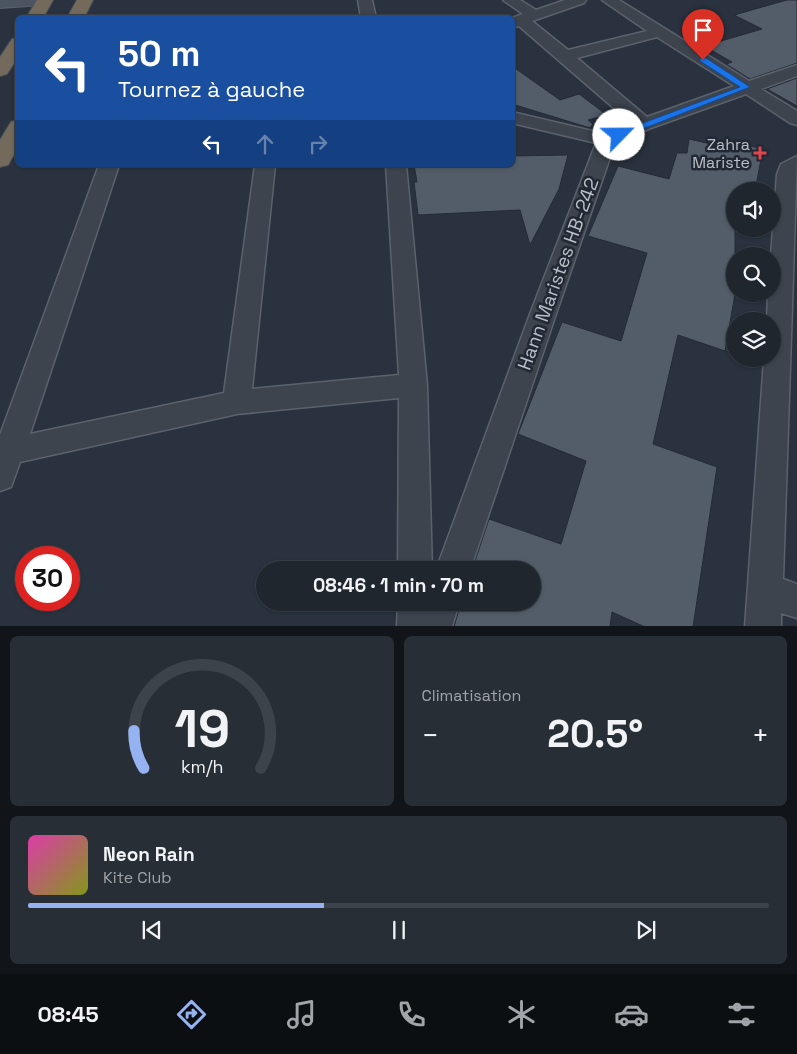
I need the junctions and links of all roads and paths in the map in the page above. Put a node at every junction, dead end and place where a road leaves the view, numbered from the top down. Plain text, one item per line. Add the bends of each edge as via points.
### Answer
1 (44, 0) edge
2 (85, 0) edge
3 (365, 0) edge
4 (510, 0) edge
5 (579, 0) edge
6 (609, 0) edge
7 (0, 3) edge
8 (36, 15) edge
9 (77, 15) edge
10 (368, 15) edge
11 (523, 19) edge
12 (660, 32) junction
13 (15, 48) edge
14 (565, 56) junction
15 (0, 70) edge
16 (797, 70) edge
17 (746, 87) junction
18 (515, 118) edge
19 (797, 119) edge
20 (644, 124) junction
21 (15, 132) edge
22 (607, 140) junction
23 (0, 160) edge
24 (797, 162) edge
25 (108, 167) edge
26 (265, 167) edge
27 (396, 167) edge
28 (790, 268) edge
29 (413, 385) junction
30 (237, 402) junction
31 (9, 451) junction
32 (0, 477) edge
33 (415, 561) edge
34 (456, 561) edge
35 (765, 590) junction
36 (797, 601) edge
37 (415, 611) edge
38 (439, 611) edge
39 (415, 626) edge
40 (434, 626) edge
41 (763, 626) edge

1 - 7 main road
1 - 8 highway
2 - 9 highway
3 - 10 street
4 - 11 street
5 - 11 street
6 - 12 street
11 - 14 street
12 - 14 street
12 - 17 street
13 - 15 highway
14 - 20 street
16 - 17 street
17 - 19 street
17 - 20 street
18 - 22 street
20 - 22 street
21 - 23 highway
22 - 34 street, Hann Maristes HB-242
24 - 28 street via 788,168 787,174
25 - 31 street
26 - 30 street
27 - 29 street
28 - 35 street
29 - 30 street
29 - 33 street
30 - 31 street
31 - 32 street
35 - 36 street
35 - 41 street
37 - 39 street
38 - 40 street

